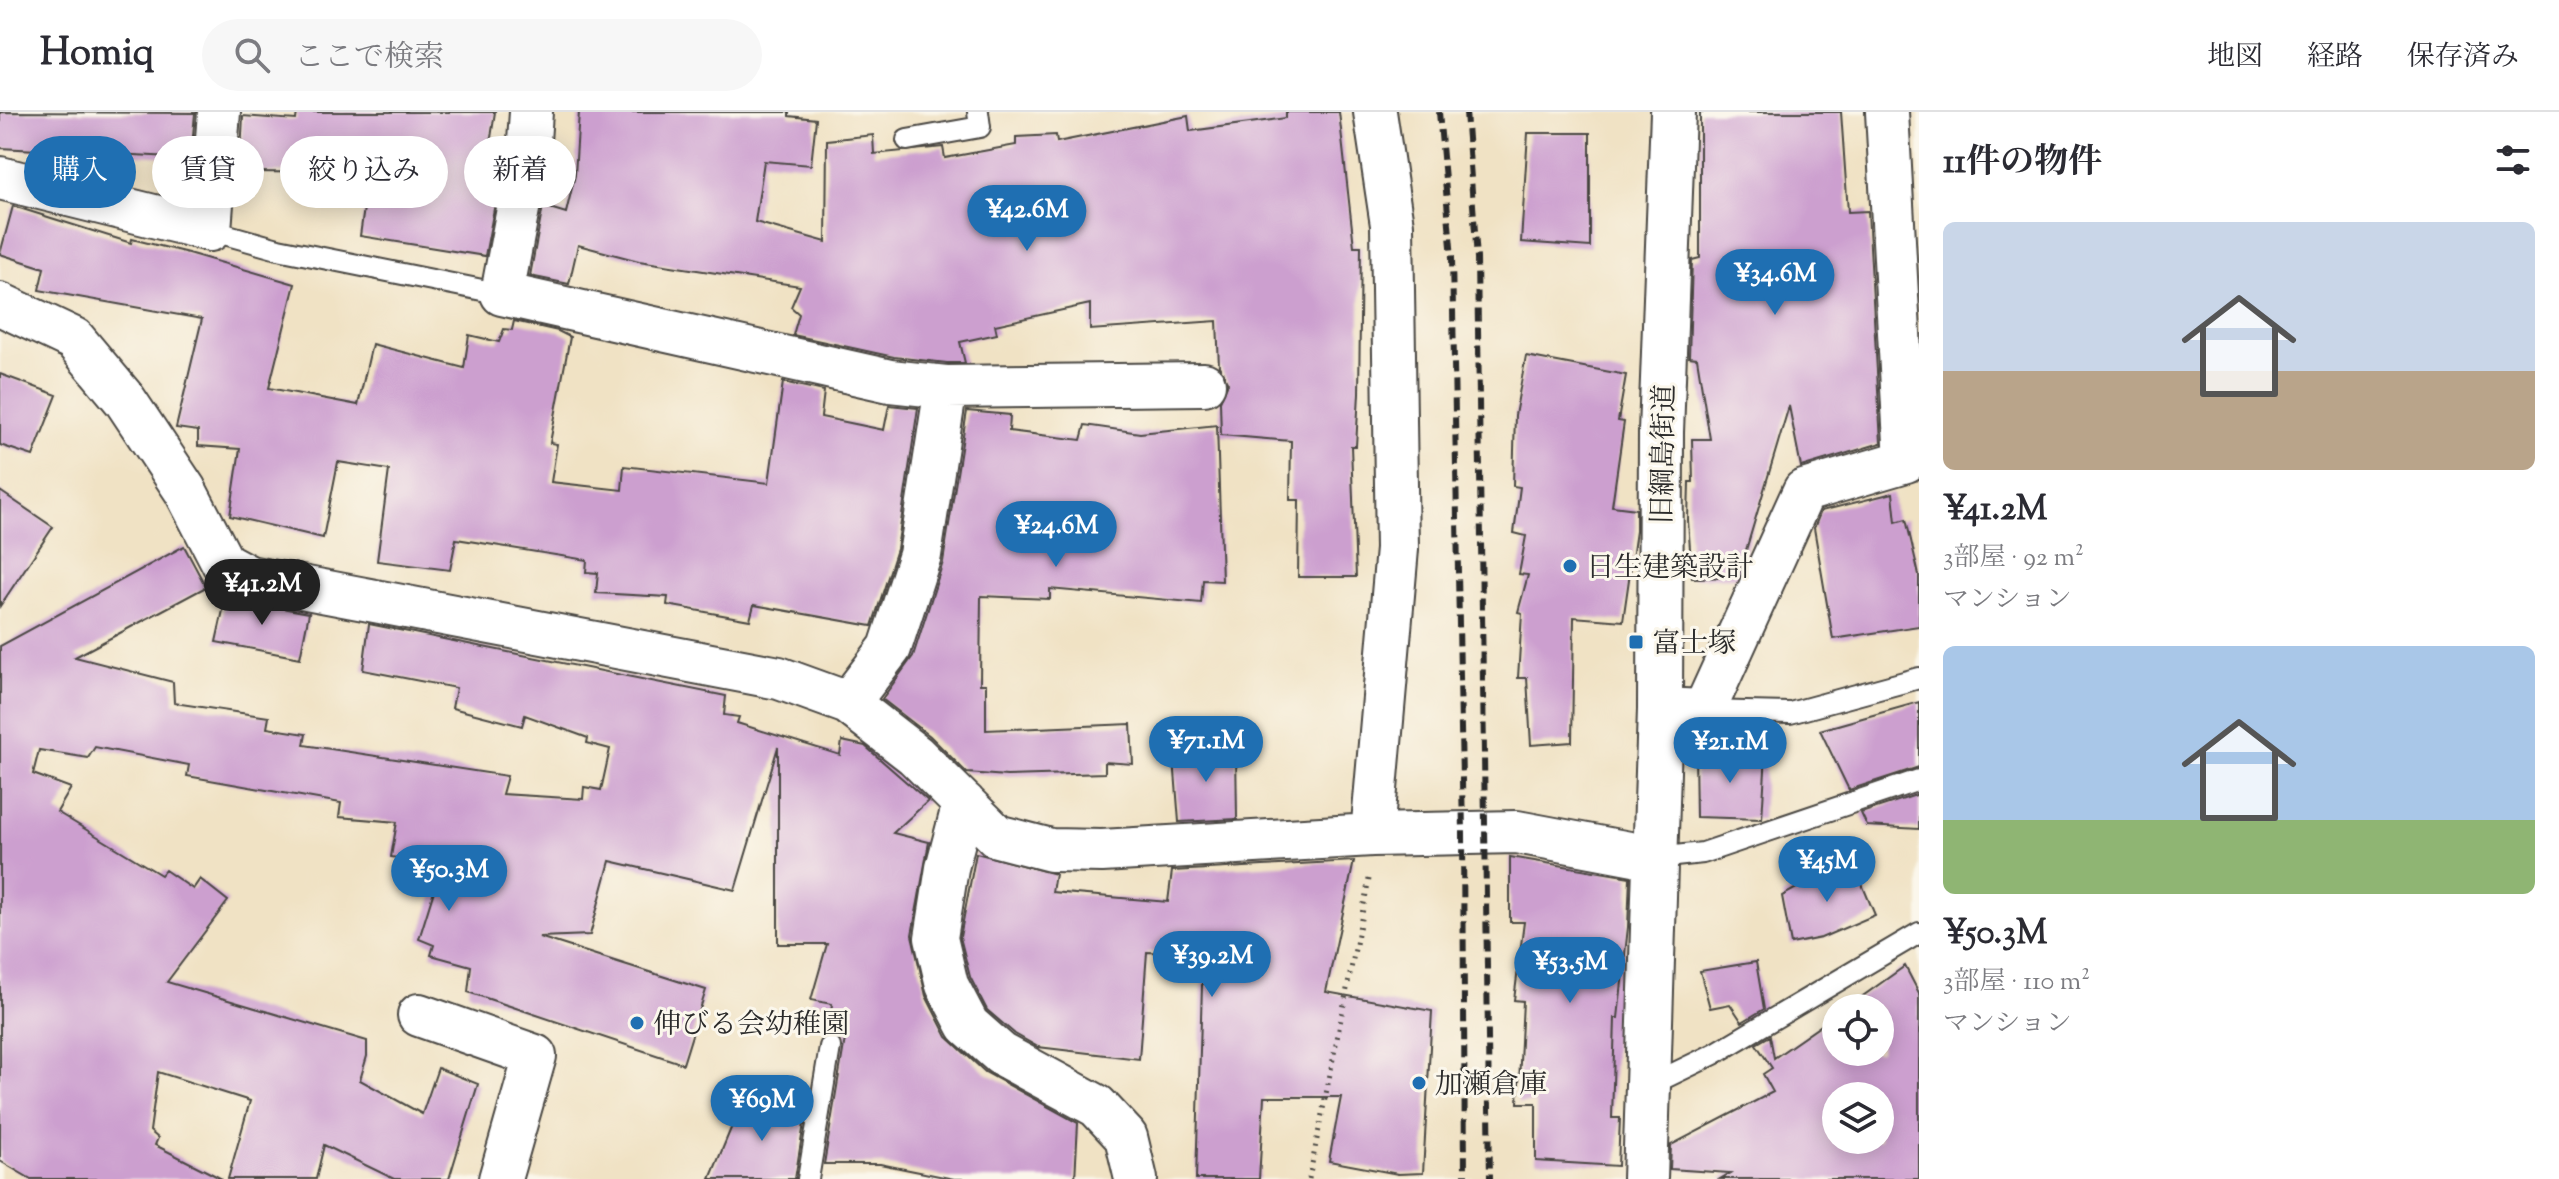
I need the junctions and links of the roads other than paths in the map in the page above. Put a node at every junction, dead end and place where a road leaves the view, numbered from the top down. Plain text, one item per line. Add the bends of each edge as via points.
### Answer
1 (219, 112) edge
2 (531, 112) edge
3 (978, 112) edge
4 (1375, 112) edge
5 (1673, 112) edge
6 (1887, 112) edge
7 (907, 140) dead end
8 (0, 178) edge
9 (210, 230) junction
10 (502, 294) junction
11 (0, 304) edge
12 (1204, 384) dead end
13 (946, 387) junction
14 (1919, 678) edge
15 (848, 703) junction
16 (1660, 709) junction
17 (1704, 711) junction
18 (1919, 780) edge
19 (964, 803) junction
20 (1372, 835) junction
21 (1656, 858) junction
22 (1919, 933) edge
23 (419, 1015) dead end
24 (830, 1047) dead end
25 (1648, 1086) junction
26 (500, 1179) edge
27 (808, 1179) edge
28 (1136, 1179) edge
29 (1645, 1179) edge

1 - 9 street
2 - 10 street
3 - 7 lane via 980,127
4 - 20 street via 1392,225 1397,549
5 - 16 street, 旧綱島街道 via 1661,432
6 - 17 street via 1906,461 1804,491
8 - 9 street
9 - 10 lane via 278,249
10 - 13 street via 890,381
11 - 15 street via 74,339 125,400 185,490 223,563 249,577 779,678
12 - 13 street
13 - 15 street via 920,555 890,648
14 - 17 lane via 1790,713
15 - 19 street via 915,755
16 - 17 street
16 - 21 street, 旧綱島街道
18 - 21 lane via 1703,853
19 - 20 street via 997,836 1051,850
19 - 28 street via 936,938 947,985 968,1025 1001,1054 1097,1106 1126,1137
20 - 21 street via 1517,832
21 - 25 street, 旧綱島街道
22 - 25 lane via 1714,1054
23 - 26 street via 535,1056
24 - 27 lane
25 - 29 street, 旧綱島街道

